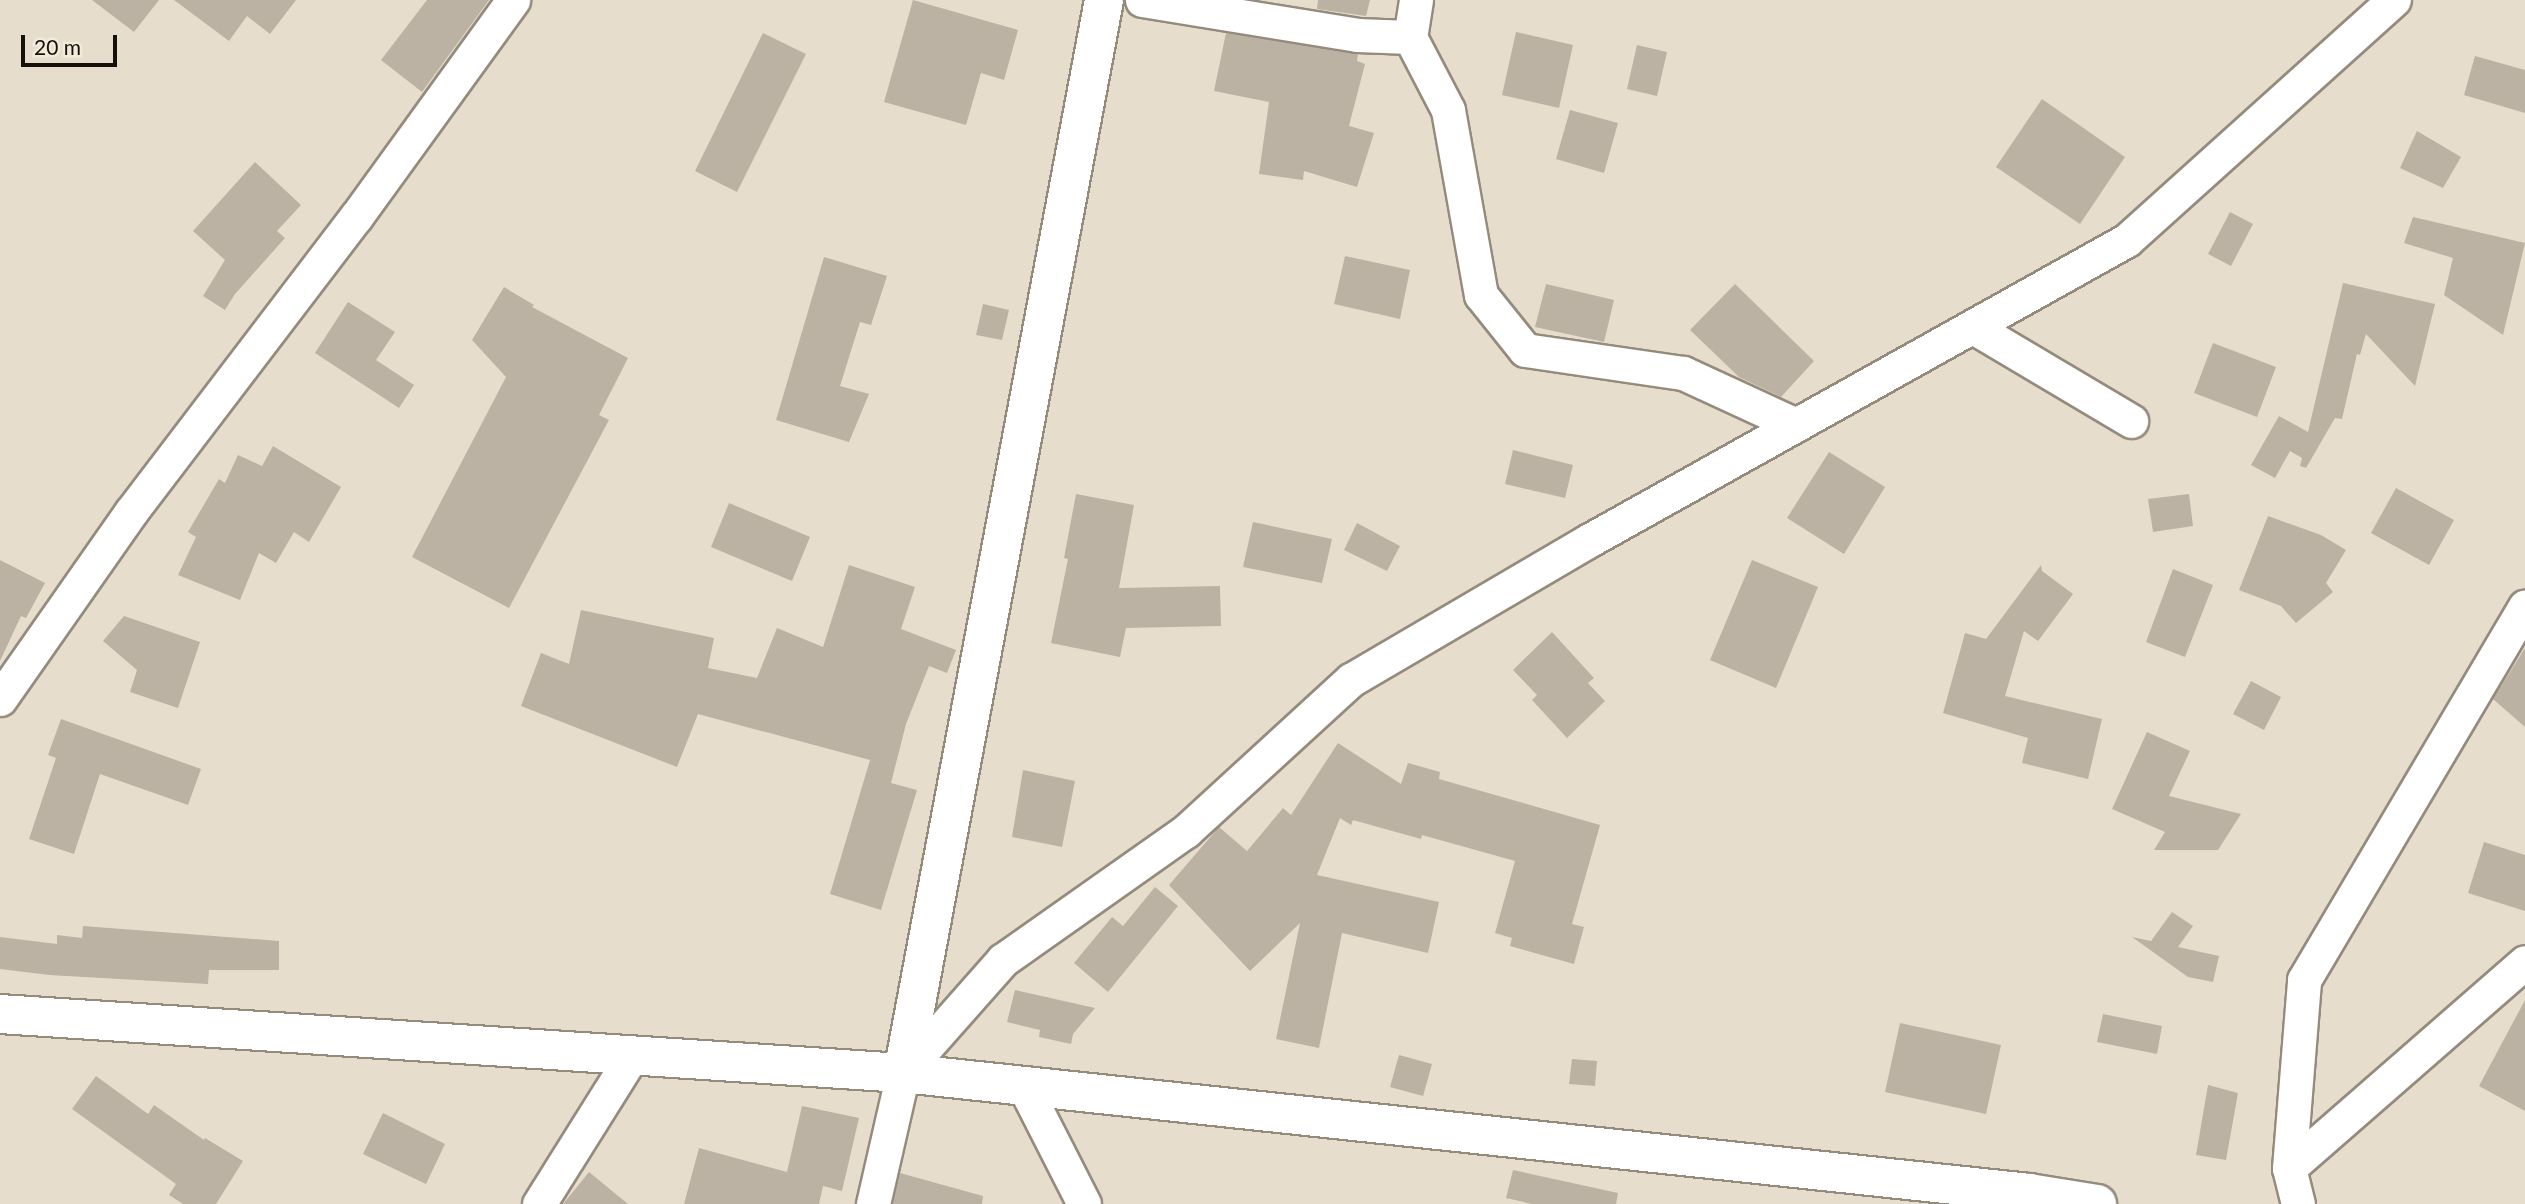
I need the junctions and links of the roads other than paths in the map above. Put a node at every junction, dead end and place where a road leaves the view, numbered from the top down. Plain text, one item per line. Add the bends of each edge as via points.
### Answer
1 (513, 0) edge
2 (1104, 0) edge
3 (1142, 0) edge
4 (1416, 0) edge
5 (2394, 0) edge
6 (1410, 37) junction
7 (1973, 327) junction
8 (2131, 421) dead end
9 (1796, 425) junction
10 (2525, 607) edge
11 (0, 699) edge
12 (2525, 962) edge
13 (0, 1014) edge
14 (634, 1054) junction
15 (903, 1073) junction
16 (1024, 1086) junction
17 (2289, 1168) junction
18 (2028, 1198) edge
19 (539, 1204) edge
20 (873, 1204) edge
21 (1084, 1204) edge
22 (2097, 1204) edge
23 (2298, 1204) edge

1 - 11 street via 348,228 131,512
2 - 15 street
3 - 6 street via 1357,35
4 - 6 street
5 - 7 street via 2127,240
6 - 9 street via 1448,110 1481,295 1525,349 1683,373
7 - 8 street
7 - 9 street
9 - 15 street via 1351,680 1186,831 1003,960
10 - 17 street via 2304,980
12 - 17 street
13 - 14 street
14 - 15 street
14 - 19 street
15 - 16 street
15 - 20 street
16 - 18 street
16 - 21 street
17 - 23 street
18 - 22 street

